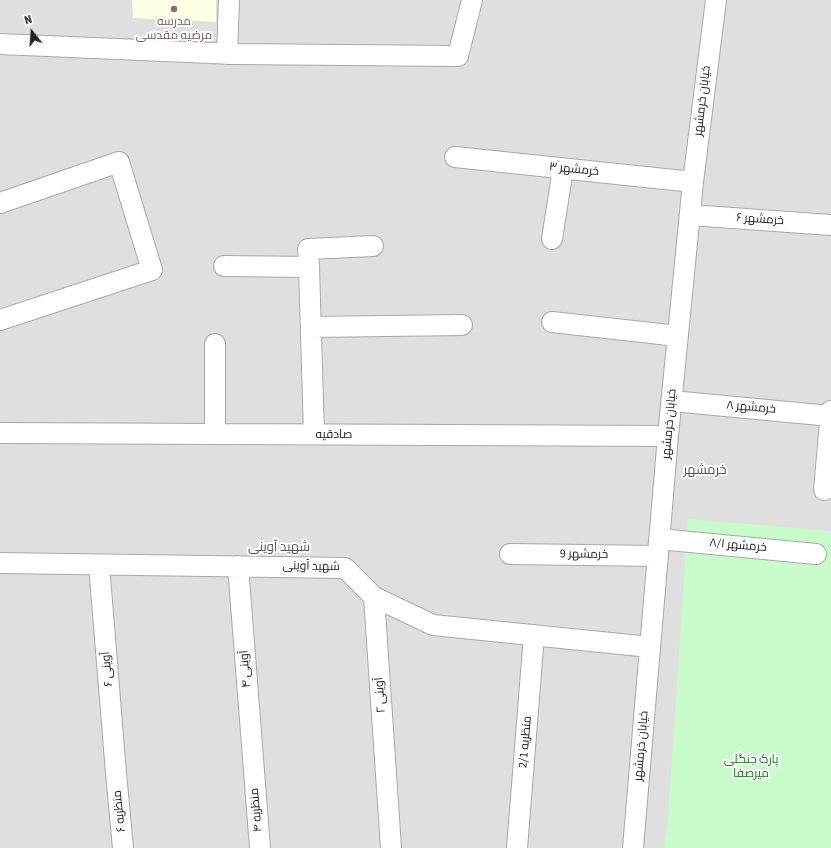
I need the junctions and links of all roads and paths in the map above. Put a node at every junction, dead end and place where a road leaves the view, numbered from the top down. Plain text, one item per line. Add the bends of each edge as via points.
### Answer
1 (229, 0) edge
2 (472, 0) edge
3 (716, 0) edge
4 (0, 44) edge
5 (227, 54) junction
6 (455, 157) dead end
7 (563, 169) junction
8 (693, 182) junction
9 (0, 203) edge
10 (690, 215) junction
11 (831, 225) edge
12 (552, 239) dead end
13 (373, 246) dead end
14 (224, 266) dead end
15 (309, 267) junction
16 (0, 320) edge
17 (552, 322) dead end
18 (462, 325) dead end
19 (311, 327) junction
20 (678, 336) junction
21 (215, 344) dead end
22 (672, 401) junction
23 (831, 411) edge
24 (831, 416) edge
25 (0, 433) edge
26 (215, 434) junction
27 (314, 434) junction
28 (668, 436) junction
29 (824, 490) dead end
30 (659, 548) junction
31 (510, 554) dead end
32 (816, 554) dead end
33 (0, 563) edge
34 (99, 565) junction
35 (238, 566) junction
36 (374, 597) junction
37 (534, 635) junction
38 (650, 647) junction
39 (254, 772) joint
40 (116, 773) joint
41 (123, 848) edge
42 (260, 848) edge
43 (391, 848) edge
44 (517, 848) edge
45 (633, 848) edge

1 - 5 street
2 - 5 street via 458,56
3 - 8 street, خیابان خرمشهر
4 - 5 street
6 - 7 street, خرمشهر ۳
7 - 8 street, خرمشهر ۳
7 - 12 street
8 - 10 street, خیابان خرمشهر
9 - 16 street via 119,162 152,270
10 - 11 street, خرمشهر ۶
10 - 20 street, خیابان خرمشهر
13 - 15 street via 308,249
14 - 15 street
15 - 19 street
17 - 20 street
18 - 19 street
19 - 27 street
20 - 22 street, خیابان خرمشهر
21 - 26 street
22 - 24 street, خرمشهر ۸
22 - 28 street, خیابان خرمشهر
23 - 24 street
24 - 29 street
25 - 26 street, صادقیه
26 - 27 street, صادقیه
27 - 28 street, صادقیه
28 - 30 street, خیابان خرمشهر
30 - 31 street, خرمشهر 9
30 - 32 street, خرمشهر ۸/۱
30 - 38 street, خیابان خرمشهر
33 - 34 street, شهید آوینی
34 - 35 street, شهید آوینی
34 - 40 street, آوینی ۶
35 - 36 street, شهید آوینی via 345,568
35 - 39 street, آوینی ۴
36 - 37 street, شهید آوینی via 432,625
36 - 43 street, آوینی ۲
37 - 38 street, شهید آوینی
37 - 44 street, منظریه 2/1
38 - 45 street, خیابان خرمشهر
39 - 42 street, منظریه ۴
40 - 41 street, منظریه ۶

